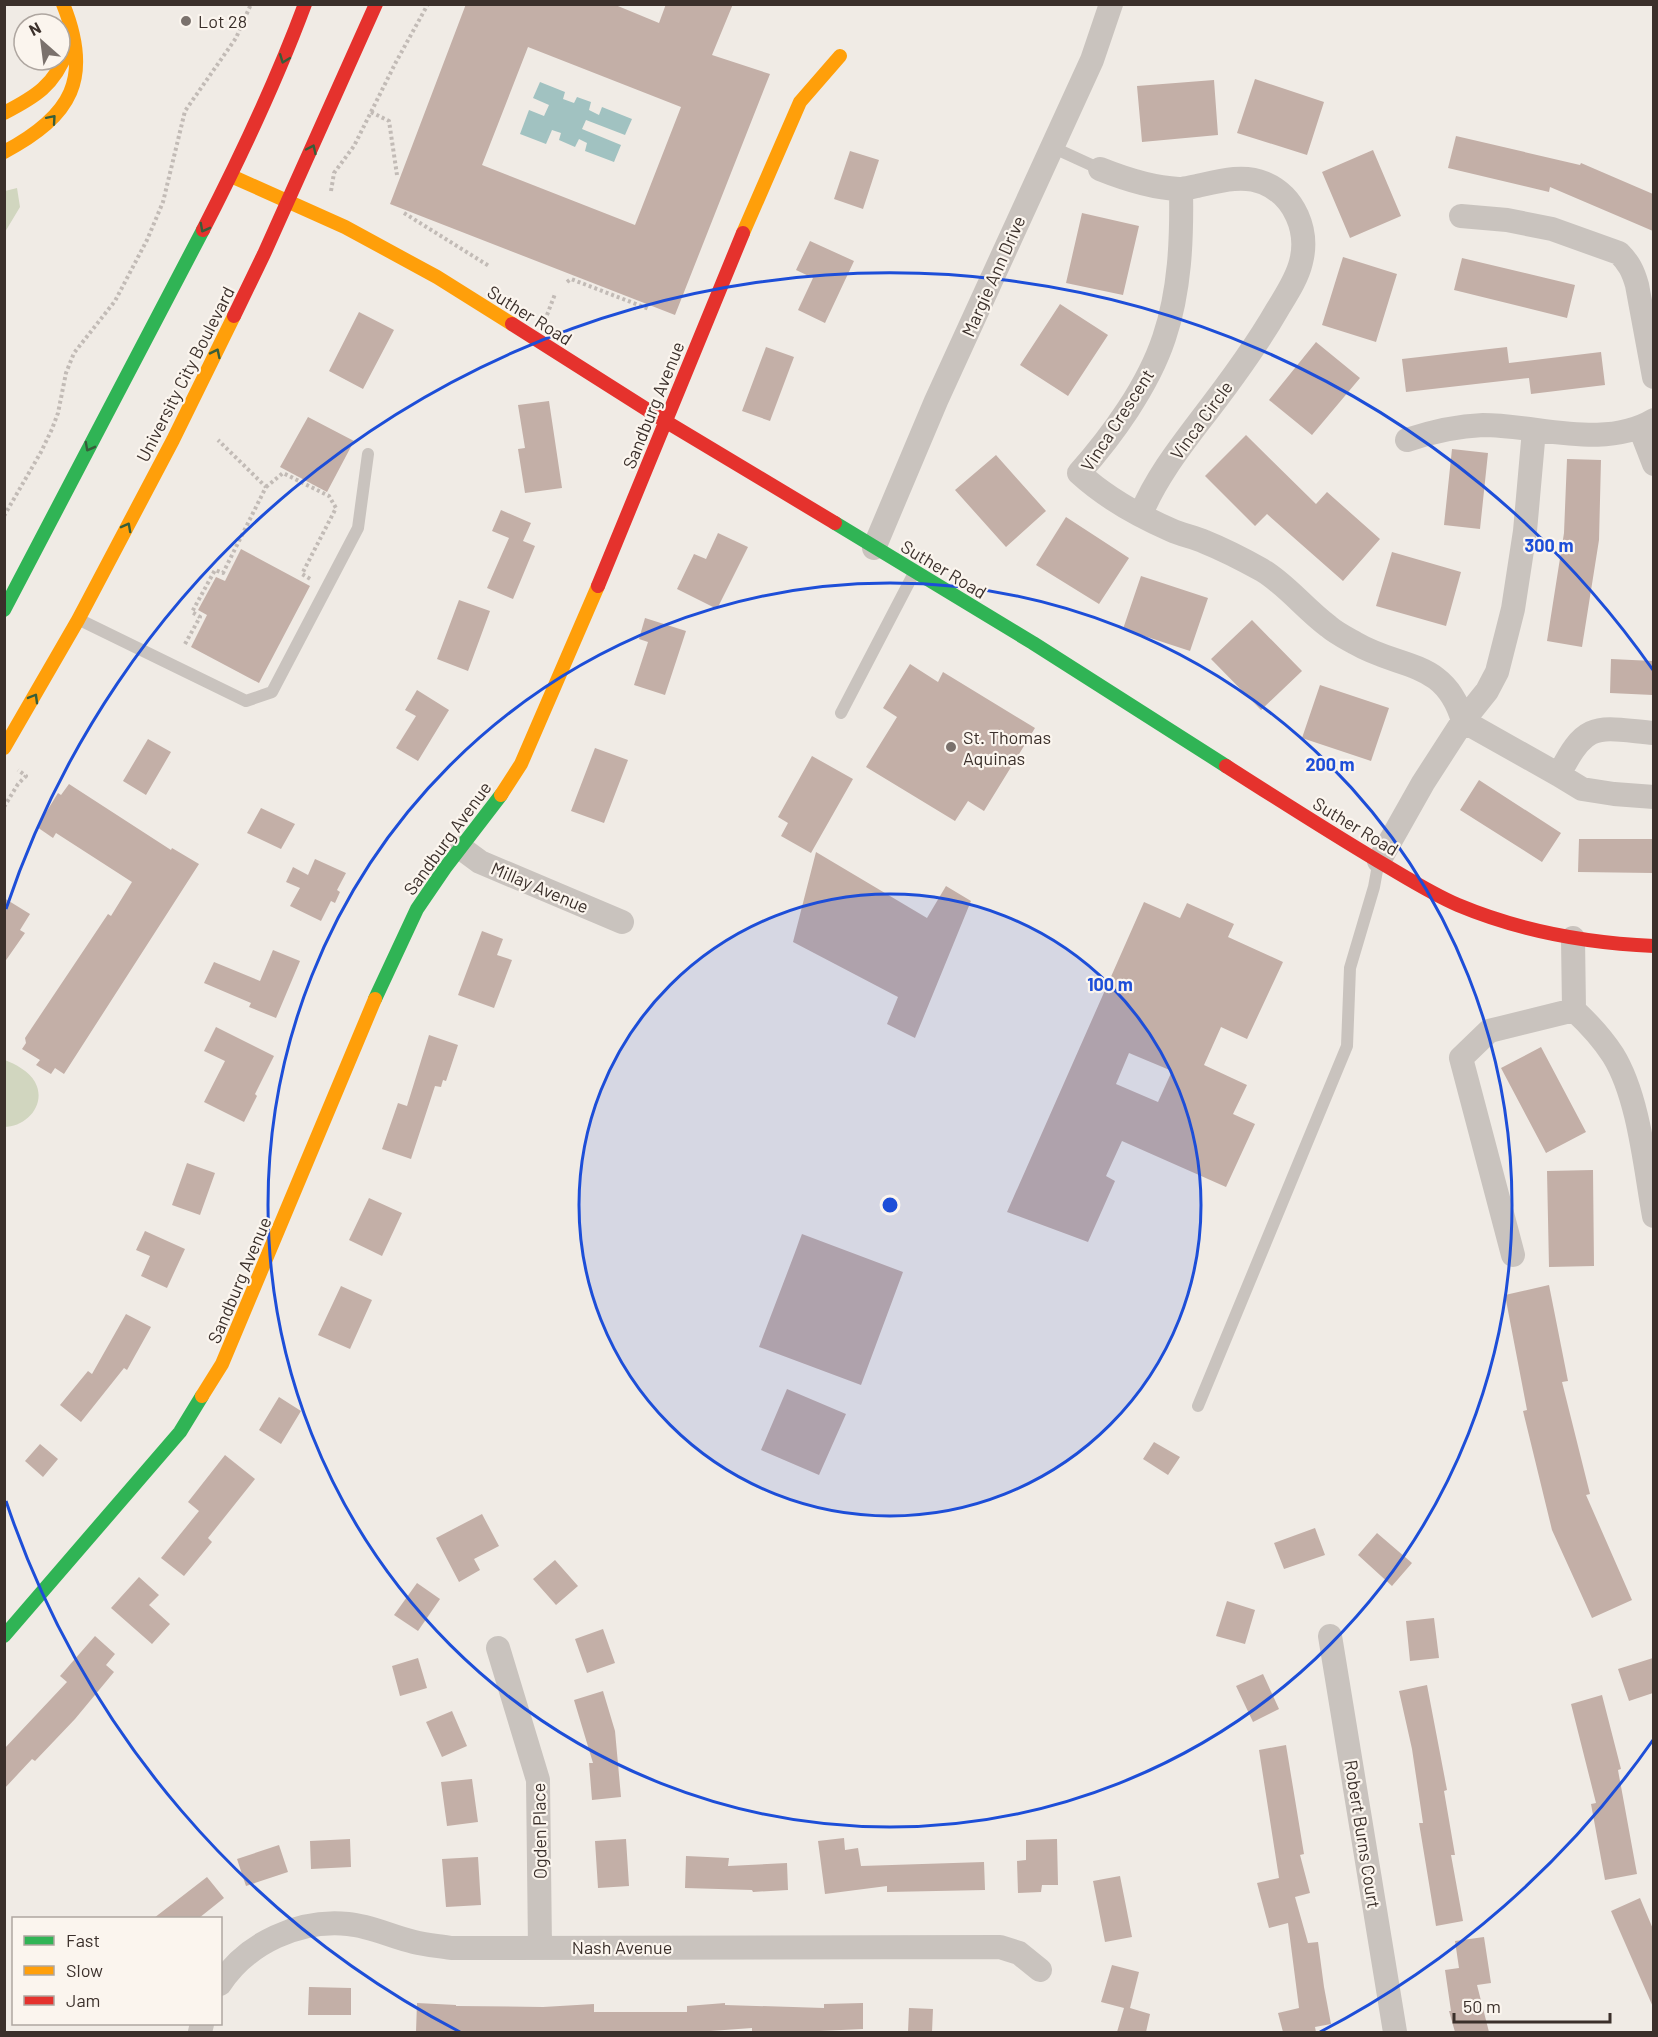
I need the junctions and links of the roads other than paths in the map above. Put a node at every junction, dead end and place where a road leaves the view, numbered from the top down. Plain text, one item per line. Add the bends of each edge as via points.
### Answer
1 (305, 4) edge
2 (376, 4) edge
3 (1111, 4) edge
4 (72, 29) edge
5 (840, 56) dead end
6 (59, 72) edge
7 (4, 113) edge
8 (1052, 147) junction
9 (4, 152) edge
10 (1100, 170) joint
11 (231, 176) junction
12 (1180, 189) junction
13 (287, 201) junction
14 (1461, 216) dead end
15 (1653, 378) edge
16 (665, 421) junction
17 (1647, 424) edge
18 (1534, 430) junction
19 (1407, 440) dead end
20 (368, 454) dead end
21 (1653, 464) edge
22 (1141, 514) junction
23 (874, 548) junction
24 (914, 572) junction
25 (4, 610) edge
26 (78, 620) junction
27 (841, 713) dead end
28 (1463, 721) junction
29 (1653, 733) edge
30 (4, 748) edge
31 (1559, 775) junction
32 (1653, 797) edge
33 (461, 848) junction
34 (1379, 861) junction
35 (622, 922) dead end
36 (1573, 938) junction
37 (1653, 946) edge
38 (1574, 1010) junction
39 (1653, 1216) edge
40 (1512, 1255) dead end
41 (1198, 1406) dead end
42 (4, 1636) edge
43 (1330, 1636) dead end
44 (498, 1648) dead end
45 (540, 1948) junction
46 (1040, 1970) dead end
47 (222, 1982) edge
48 (1395, 2032) edge

1 -> 11 street via 281,68
13 -> 2 street, University City Boulevard
3 - 8 street, Margie Ann Drive via 1092,60
9 -> 4 street via 45,127 64,104 78,60
5 - 16 street, Sandburg Avenue via 800,102
6 - 7 street via 34,98
8 - 10 lane, Vinca Circle
8 - 23 street, Margie Ann Drive
10 - 12 street, Vinca Circle
11 - 13 street, Suther Road
11 -> 25 street
12 - 22 street, Vinca Crescent via 1182,228 1176,286 1164,337 1128,408 1079,473 1110,498
12 - 22 street, Vinca Circle via 1243,179 1266,184 1278,191 1297,214 1304,243 1301,264 1258,344 1182,445 1149,493
13 - 16 street, Suther Road via 345,227 437,277
26 -> 13 street, University City Boulevard via 173,440
14 - 15 street via 1551,229 1619,254 1633,270
16 - 23 street, Suther Road
16 - 33 street, Sandburg Avenue via 521,764
17 - 18 street via 1627,432 1602,435
17 - 21 street
18 - 19 street via 1481,425
18 - 28 street via 1513,609 1497,672
20 - 26 lane via 358,528 272,692 246,701
22 - 28 street via 1265,572 1329,627 1362,647 1440,681 1452,692
23 - 24 street, Suther Road
24 - 27 lane
24 - 34 street, Suther Road via 1111,701
30 -> 26 street, University City Boulevard
28 - 31 street
28 - 34 street
29 - 31 street via 1594,731 1582,737
31 - 32 street via 1582,789
33 - 35 street, Millay Avenue via 480,862
33 - 42 street, Sandburg Avenue via 417,909 391,962 217,1374 180,1432
34 - 36 street, Suther Road via 1458,905 1514,925
34 - 41 lane via 1350,968 1347,1046
36 - 37 street, Suther Road
36 - 38 street
38 - 39 street via 1597,1032 1627,1083
38 - 40 street via 1490,1031 1461,1058
43 - 48 street, Robert Burns Court
44 - 45 street, Ogden Place via 538,1780
45 - 46 street, Nash Avenue via 1000,1947 1019,1953
45 - 47 street, Nash Avenue via 451,1948 414,1942 376,1929 319,1924 265,1942 241,1960

